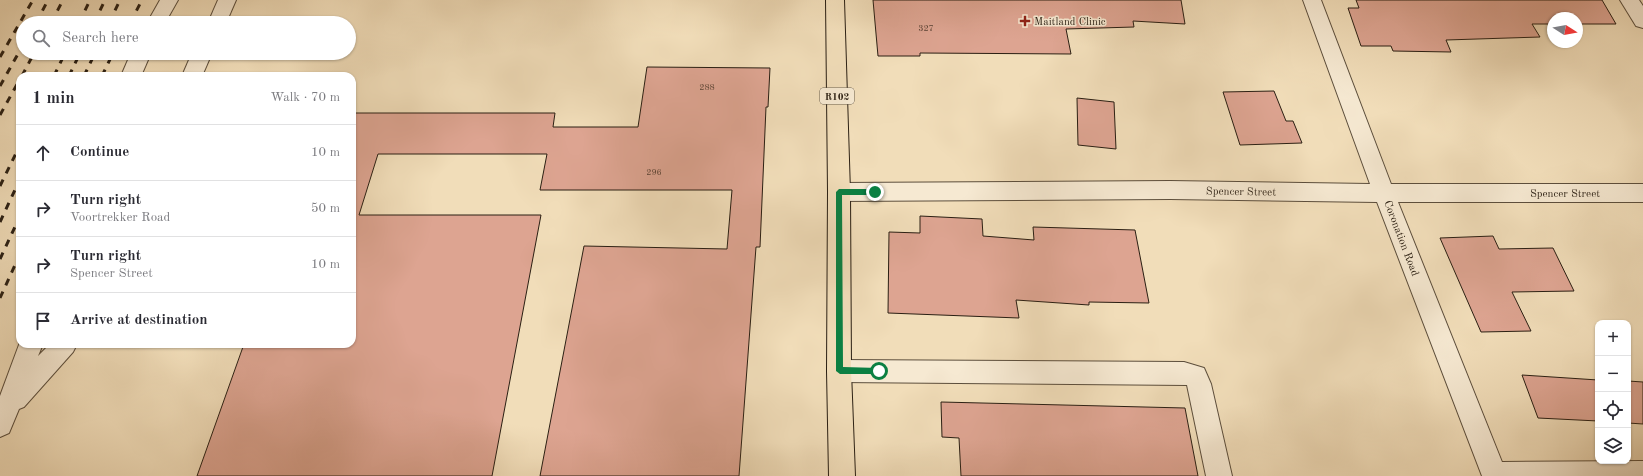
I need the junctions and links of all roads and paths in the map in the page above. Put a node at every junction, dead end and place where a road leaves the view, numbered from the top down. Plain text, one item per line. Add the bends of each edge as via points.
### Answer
1 (169, 0) edge
2 (228, 0) edge
3 (835, 0) edge
4 (1312, 0) edge
5 (1629, 0) edge
6 (160, 16) edge
7 (220, 16) edge
8 (1643, 21) edge
9 (137, 60) edge
10 (199, 60) edge
11 (133, 72) edge
12 (194, 72) edge
13 (839, 192) junction
14 (1384, 193) junction
15 (1643, 193) edge
16 (30, 348) edge
17 (62, 348) edge
18 (840, 371) junction
19 (4, 416) edge
20 (1643, 474) edge
21 (1495, 475) edge
22 (842, 476) edge
23 (1219, 476) edge

1 - 6 street
2 - 7 street
3 - 13 main road, R102
4 - 14 street, Coronation Road
5 - 8 street
9 - 11 street
10 - 12 street
13 - 14 street, Spencer Street via 1170,190
13 - 18 main road, R102
14 - 15 street, Spencer Street
14 - 21 street, Coronation Road
16 - 19 street
17 - 19 street
18 - 22 main road, R102
18 - 23 street via 1184,373 1196,376
20 - 21 street

